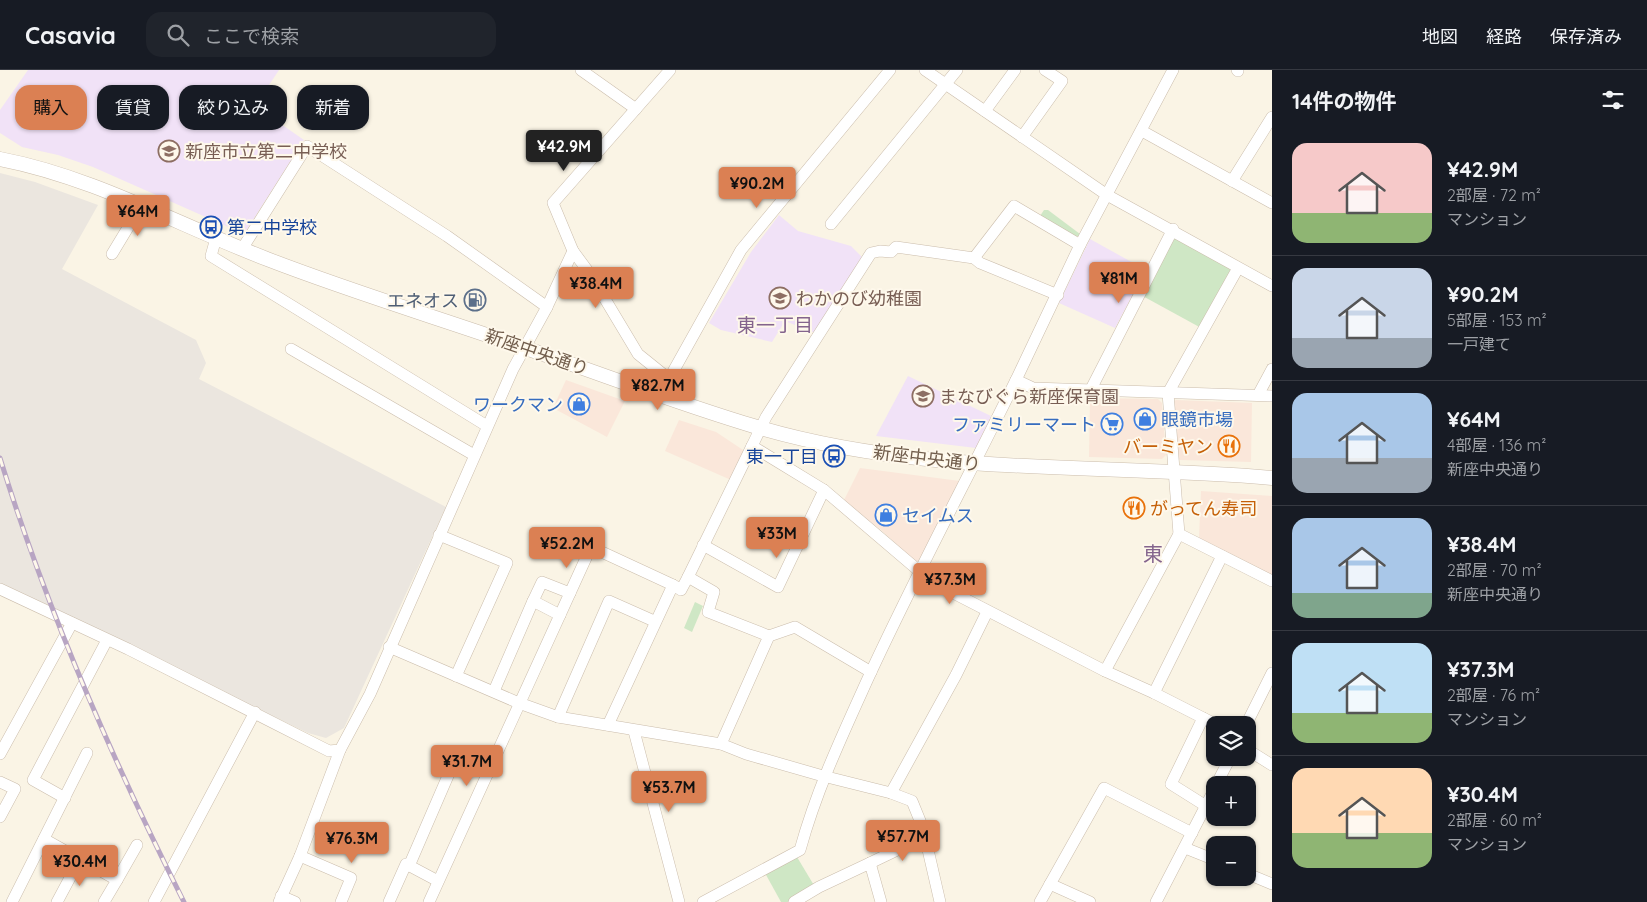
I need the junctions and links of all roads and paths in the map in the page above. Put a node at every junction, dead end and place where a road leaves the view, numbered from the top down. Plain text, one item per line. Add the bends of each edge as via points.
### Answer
1 (581, 70) edge
2 (890, 70) edge
3 (925, 70) edge
4 (957, 70) edge
5 (1015, 70) edge
6 (1045, 70) edge
7 (667, 71) edge
8 (1169, 71) edge
9 (946, 84) junction
10 (636, 109) junction
11 (985, 111) junction
12 (1271, 121) edge
13 (1142, 131) junction
14 (1022, 137) junction
15 (0, 159) edge
16 (1232, 181) junction
17 (1107, 195) junction
18 (1272, 204) edge
19 (141, 206) junction
20 (831, 224) dead end
21 (1174, 230) junction
22 (216, 238) junction
23 (1080, 245) junction
24 (242, 249) junction
25 (573, 250) junction
26 (112, 254) dead end
27 (974, 258) junction
28 (1238, 268) junction
29 (1272, 286) edge
30 (1058, 295) junction
31 (547, 307) junction
32 (525, 348) junction
33 (291, 349) dead end
34 (1272, 369) edge
35 (670, 379) junction
36 (1016, 380) junction
37 (1090, 391) junction
38 (1168, 393) junction
39 (1258, 396) junction
40 (1272, 396) edge
41 (666, 398) junction
42 (487, 426) junction
43 (760, 428) junction
44 (752, 446) junction
45 (474, 455) junction
46 (973, 464) junction
47 (1173, 473) junction
48 (1272, 478) edge
49 (824, 490) junction
50 (1179, 534) junction
51 (439, 535) junction
52 (576, 541) dead end
53 (703, 545) junction
54 (592, 547) junction
55 (1222, 556) junction
56 (918, 571) junction
57 (688, 577) junction
58 (1272, 581) edge
59 (673, 585) junction
60 (0, 589) edge
61 (570, 593) junction
62 (533, 601) junction
63 (987, 612) junction
64 (560, 615) junction
65 (654, 621) junction
66 (72, 623) junction
67 (769, 636) junction
68 (107, 640) junction
69 (389, 647) junction
70 (1105, 671) junction
71 (871, 672) junction
72 (1272, 673) edge
73 (456, 676) junction
74 (494, 691) junction
75 (1154, 693) junction
76 (519, 703) junction
77 (255, 712) junction
78 (1250, 716) edge
79 (558, 717) junction
80 (1203, 718) junction
81 (1206, 720) edge
82 (608, 725) junction
83 (634, 731) junction
84 (721, 744) junction
85 (340, 750) junction
86 (87, 753) dead end
87 (0, 754) edge
88 (1256, 755) edge
89 (1272, 765) edge
90 (489, 769) junction
91 (823, 776) junction
92 (0, 782) edge
93 (43, 786) junction
94 (14, 789) junction
95 (891, 793) junction
96 (65, 798) junction
97 (1206, 806) joint
98 (0, 817) edge
99 (1192, 833) junction
100 (924, 837) junction
101 (44, 839) junction
102 (137, 845) dead end
103 (1185, 848) junction
104 (300, 856) junction
105 (1206, 856) edge
106 (80, 859) junction
107 (870, 863) junction
108 (409, 866) junction
109 (1256, 877) edge
110 (117, 880) junction
111 (438, 881) junction
112 (1050, 884) junction
113 (1272, 884) edge
114 (280, 899) edge
115 (12, 902) edge
116 (57, 902) edge
117 (104, 902) edge
118 (154, 902) edge
119 (295, 902) edge
120 (341, 902) edge
121 (389, 902) edge
122 (429, 902) edge
123 (679, 902) edge
124 (703, 902) edge
125 (794, 902) edge
126 (881, 902) edge
127 (940, 902) edge
128 (1040, 902) edge
129 (1090, 902) edge
130 (1156, 902) edge

1 - 10 street
2 - 35 street via 741,250
3 - 9 street
4 - 9 street
5 - 11 street
6 - 14 street via 1062,81
7 - 10 street
8 - 13 street
9 - 11 street
9 - 20 street
10 - 25 street via 552,203
11 - 14 street
12 - 16 street
13 - 16 street
13 - 17 street
14 - 17 street
15 - 19 street, 新座中央通り via 62,174
16 - 18 street
17 - 21 street
17 - 23 street
19 - 22 street, 新座中央通り
19 - 26 street
21 - 28 street
21 - 37 street
22 - 24 street, 新座中央通り
22 - 42 street via 211,256
23 - 27 street via 1014,206
23 - 30 street
24 - 31 street via 307,146 447,236
24 - 32 street, 新座中央通り
25 - 31 street
25 - 35 street via 638,354
27 - 30 street
27 - 43 street via 896,247 890,252 880,250 871,254
28 - 29 street
28 - 38 street
30 - 36 street
31 - 32 street
32 - 41 street, 新座中央通り
32 - 42 street
33 - 45 street
34 - 39 street
35 - 41 street
36 - 37 street via 1033,388
36 - 46 street
37 - 38 street
38 - 39 street
38 - 47 street
39 - 40 street
41 - 43 street, 新座中央通り
42 - 45 street
43 - 44 street
43 - 46 street, 新座中央通り via 860,450
44 - 49 street
44 - 53 street
45 - 51 street
46 - 47 street, 新座中央通り
46 - 56 street
47 - 48 street, 新座中央通り
47 - 50 street
49 - 53 street via 778,586
49 - 56 street
50 - 55 street
50 - 70 street
51 - 69 street
51 - 73 street via 507,563
52 - 54 street
53 - 57 street
54 - 59 street
54 - 61 street
55 - 58 street
55 - 75 street
56 - 63 street
56 - 71 street
57 - 59 street via 681,590
57 - 67 street via 714,592 708,612
59 - 65 street
60 - 66 street
61 - 62 street via 542,582
61 - 64 street
62 - 64 street
62 - 74 street
63 - 70 street
63 - 95 street
64 - 76 street
65 - 79 street via 609,601
65 - 82 street
66 - 68 street
66 - 87 street
67 - 71 street via 795,627
67 - 84 street
68 - 77 street
68 - 93 street via 33,780
69 - 73 street
69 - 85 street via 370,694
70 - 75 street
71 - 91 street
72 - 78 street
73 - 74 street
74 - 76 street
75 - 80 street
76 - 79 street
76 - 90 street
77 - 85 street via 329,751
77 - 118 street
79 - 82 street
80 - 81 street
80 - 97 street via 1170,784
82 - 83 street
83 - 84 street
83 - 123 street
84 - 91 street
85 - 104 street
86 - 96 street
88 - 89 street
90 - 108 street via 457,755
90 - 111 street
91 - 95 street
91 - 124 street via 800,850
92 - 94 street
93 - 94 street via 24,785
93 - 96 street
94 - 98 street
95 - 100 street via 912,801
96 - 101 street
97 - 99 street
99 - 103 street
99 - 112 street via 1104,788
100 - 107 street
100 - 127 street
101 - 106 street
101 - 115 street
102 - 110 street
103 - 105 street
103 - 130 street
104 - 114 street
104 - 120 street via 351,878
106 - 110 street
106 - 116 street
107 - 125 street
107 - 126 street
108 - 111 street
108 - 121 street via 406,864
109 - 113 street
110 - 117 street
111 - 122 street
112 - 128 street
112 - 129 street
114 - 119 street

